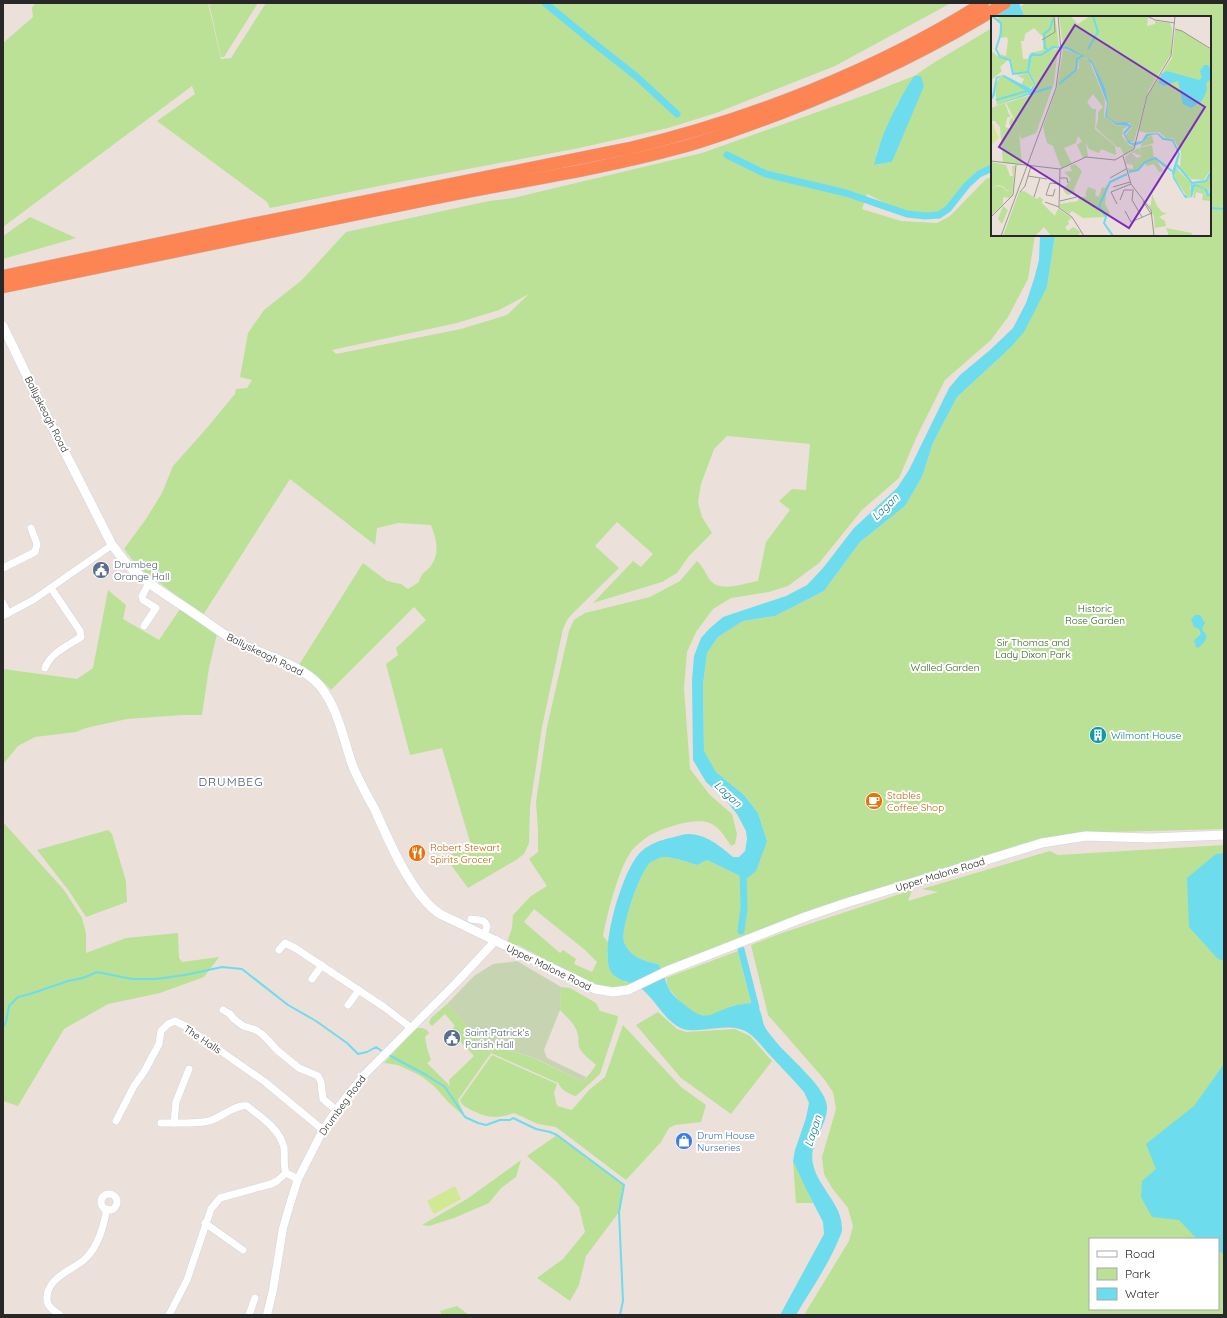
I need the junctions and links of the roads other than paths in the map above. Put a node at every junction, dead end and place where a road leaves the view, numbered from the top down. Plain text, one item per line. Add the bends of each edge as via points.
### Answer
1 (1005, 3) edge
2 (982, 8) edge
3 (3, 276) edge
4 (3, 287) edge
5 (3, 326) edge
6 (31, 528) dead end
7 (112, 545) junction
8 (3, 568) edge
9 (149, 583) junction
10 (51, 588) junction
11 (3, 603) edge
12 (6, 615) edge
13 (144, 626) dead end
14 (45, 668) dead end
15 (1224, 835) edge
16 (471, 919) dead end
17 (484, 935) junction
18 (496, 940) junction
19 (278, 950) dead end
20 (322, 965) junction
21 (312, 979) dead end
22 (359, 990) junction
23 (348, 1006) dead end
24 (223, 1010) dead end
25 (410, 1027) junction
26 (188, 1069) dead end
27 (336, 1110) junction
28 (116, 1121) dead end
29 (161, 1123) dead end
30 (174, 1123) junction
31 (323, 1130) junction
32 (286, 1173) junction
33 (298, 1179) junction
34 (107, 1209) dead end
35 (205, 1223) junction
36 (243, 1250) dead end
37 (255, 1298) dead end
38 (60, 1315) edge
39 (168, 1315) edge
40 (249, 1315) edge
41 (267, 1315) edge

1 - 2 highway
2 - 3 highway via 844,76 774,104 666,140
2 - 4 highway via 932,45 846,87 752,124 682,147
5 - 7 main road, Ballyskeagh Road
6 - 8 street via 36,544 34,552
7 - 9 main road, Ballyskeagh Road via 128,565
7 - 10 street
9 - 13 street via 142,596 143,600 156,608
9 - 17 main road, Ballyskeagh Road via 237,642 288,664 319,684 328,696 353,765 415,888 433,909
10 - 12 street
10 - 14 street via 82,636 54,655
11 - 12 street
15 - 18 main road, Upper Malone Road via 1149,838 1086,836 1042,842 805,917 667,971 628,990 613,992 595,989
16 - 17 street via 485,922 487,927
17 - 18 main road, Ballyskeagh Road
18 - 25 street, Drumbeg Road
19 - 20 street via 285,943
20 - 21 street
20 - 22 street
22 - 23 street
22 - 25 street
24 - 27 street via 243,1026 263,1035 299,1068 318,1076 323,1099
25 - 27 street, Drumbeg Road via 357,1083
26 - 30 street via 176,1102
27 - 31 street, Drumbeg Road
28 - 31 street, The Halls via 144,1072 158,1044 161,1031 168,1024 175,1022 185,1026 265,1082
29 - 30 street
30 - 32 street via 208,1121 243,1105 246,1106 279,1134 283,1143
31 - 33 street, Drumbeg Road
32 - 33 street
32 - 35 street via 271,1184 220,1198 211,1209
33 - 41 street, Drumbeg Road via 283,1228
34 - 38 street via 96,1246 85,1259 53,1282 47,1293 48,1305
35 - 36 street
35 - 39 street via 187,1280
37 - 40 street

